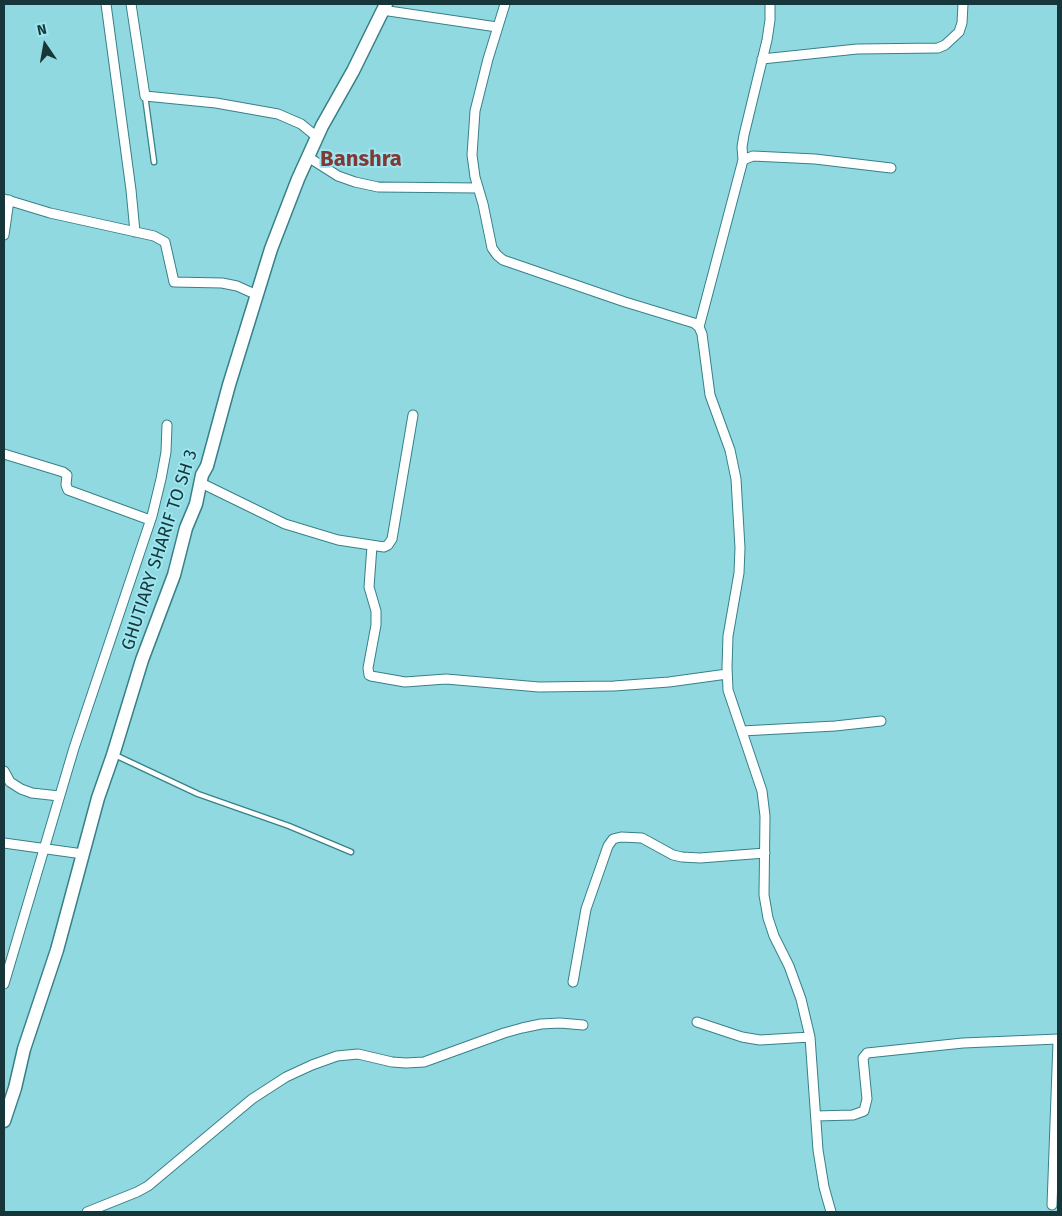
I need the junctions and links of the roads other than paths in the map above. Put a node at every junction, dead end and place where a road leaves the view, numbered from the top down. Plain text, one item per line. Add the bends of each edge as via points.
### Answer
1 (106, 4) edge
2 (131, 4) edge
3 (505, 4) edge
4 (770, 4) edge
5 (963, 4) edge
6 (384, 7) edge
7 (497, 27) junction
8 (762, 59) junction
9 (145, 96) junction
10 (317, 137) junction
11 (308, 156) junction
12 (743, 160) junction
13 (154, 162) dead end
14 (891, 168) dead end
15 (478, 188) junction
16 (6, 200) edge
17 (135, 232) junction
18 (4, 235) edge
19 (257, 295) junction
20 (699, 327) junction
21 (413, 415) dead end
22 (167, 425) dead end
23 (4, 454) edge
24 (201, 483) junction
25 (150, 520) junction
26 (372, 546) junction
27 (727, 674) junction
28 (881, 721) dead end
29 (742, 732) junction
30 (113, 754) junction
31 (4, 771) edge
32 (59, 796) junction
33 (4, 843) edge
34 (48, 849) junction
35 (351, 852) dead end
36 (78, 854) junction
37 (765, 854) junction
38 (6, 966) edge
39 (573, 982) dead end
40 (4, 984) edge
41 (698, 1022) dead end
42 (583, 1025) dead end
43 (810, 1037) junction
44 (1058, 1041) edge
45 (816, 1116) junction
46 (4, 1121) edge
47 (1052, 1205) dead end
48 (87, 1212) edge
49 (831, 1212) edge

1 - 17 street
2 - 9 street
3 - 7 street
4 - 8 street
5 - 8 street via 958,32 938,48 857,49
6 - 7 street
6 - 10 main road, GHUTIARY SHARIF TO SH 3
7 - 15 street via 475,111 472,155
8 - 12 street via 744,135
9 - 10 street via 216,103 278,114 300,124
9 - 13 lane
10 - 11 main road, GHUTIARY SHARIF TO SH 3
11 - 15 street via 338,176 378,187
11 - 19 main road, GHUTIARY SHARIF TO SH 3 via 271,249
12 - 14 street via 753,156 780,157
12 - 20 street
15 - 20 street via 492,248 503,260
16 - 17 street
16 - 18 street
17 - 19 street via 165,242 174,282 222,282
19 - 24 main road, GHUTIARY SHARIF TO SH 3
20 - 27 street via 710,395 730,450 740,525 739,573 728,636
21 - 26 street via 392,539 384,547
22 - 25 street via 166,452
23 - 25 street via 65,473 68,490
24 - 26 street via 285,524 338,540
24 - 30 main road, GHUTIARY SHARIF TO SH 3 via 174,575 142,660
25 - 32 street
26 - 27 street via 369,587 376,611 376,625 369,675 405,682 434,679 539,687 614,686
27 - 29 street
28 - 29 street
29 - 37 street via 762,791
30 - 35 lane via 198,794
30 - 36 main road, GHUTIARY SHARIF TO SH 3
31 - 32 street via 10,782 21,789
32 - 34 street
33 - 34 street
34 - 36 street
34 - 38 street
36 - 46 main road, GHUTIARY SHARIF TO SH 3 via 57,950
37 - 39 street via 682,857 642,838 613,839 605,853 586,910
37 - 43 street via 764,895 768,918 802,999
38 - 40 street
41 - 43 street via 742,1038
42 - 48 street via 560,1023 522,1028 424,1062 392,1062 358,1054 337,1056 312,1065 252,1099 148,1186
43 - 45 street
44 - 45 street via 964,1043 867,1053 863,1058 867,1099 864,1110 853,1115
44 - 47 street
45 - 49 street via 818,1150

